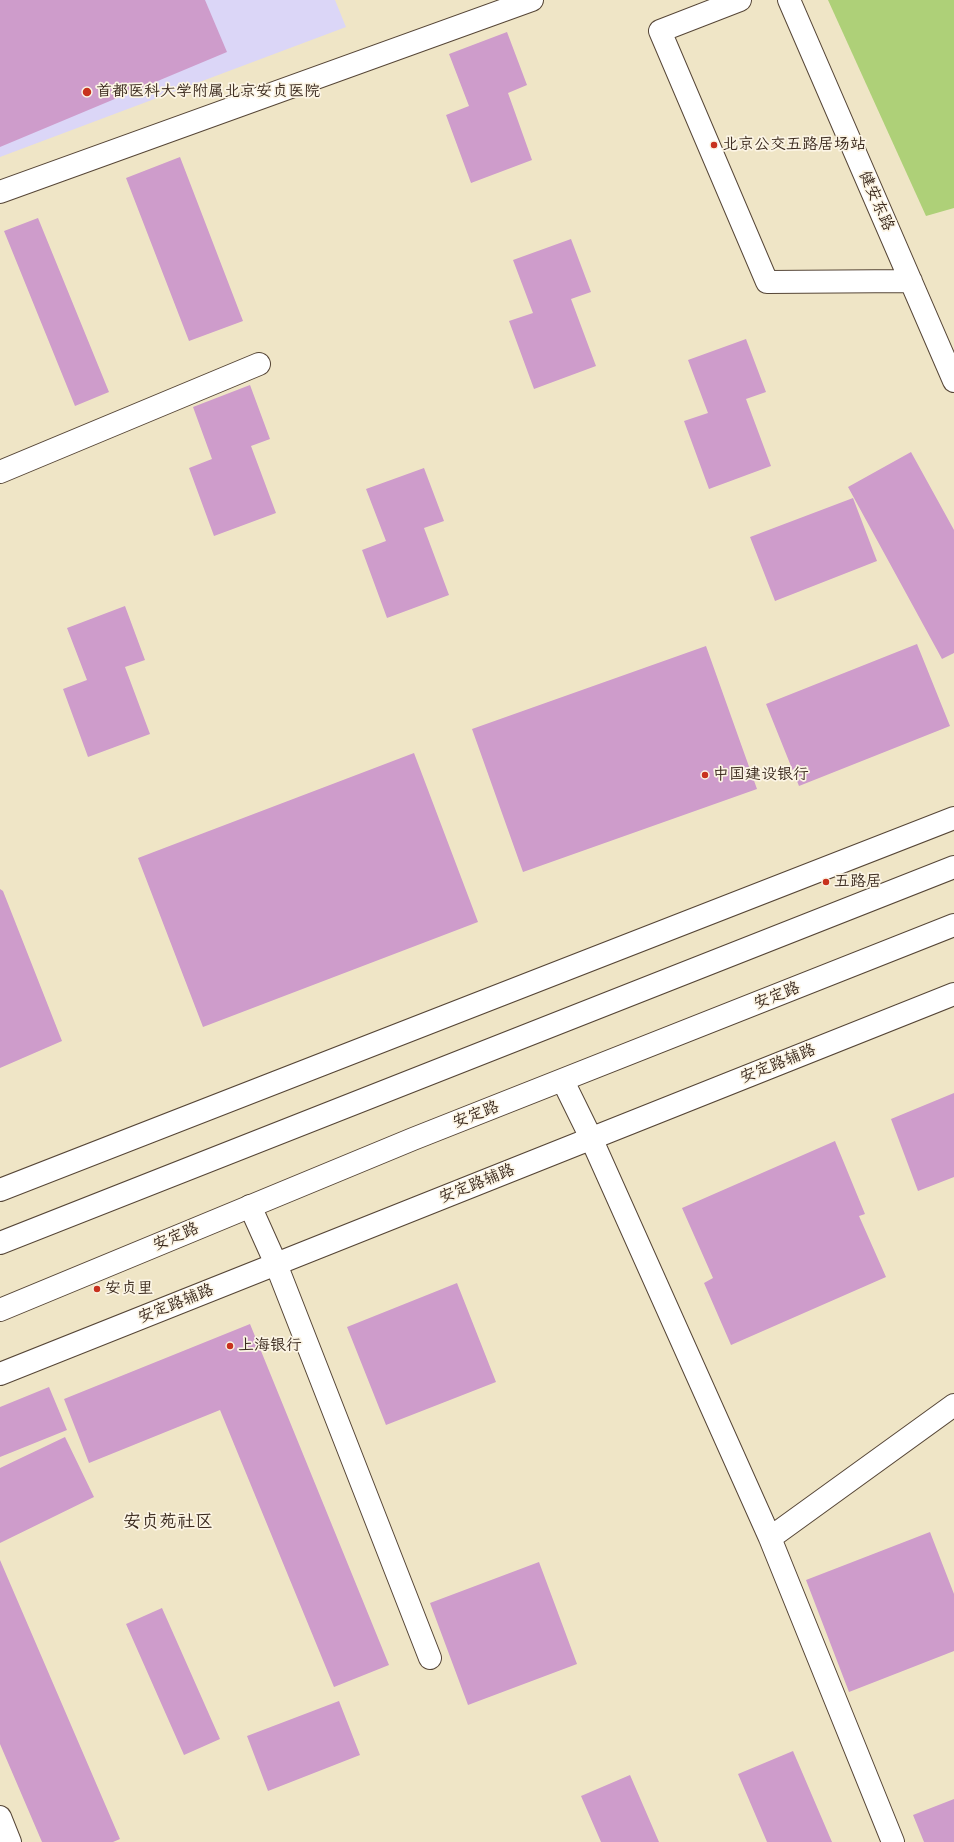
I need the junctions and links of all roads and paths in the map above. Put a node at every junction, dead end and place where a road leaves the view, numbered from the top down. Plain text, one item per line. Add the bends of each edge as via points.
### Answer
1 (532, 0) edge
2 (740, 0) edge
3 (789, 0) edge
4 (0, 192) edge
5 (911, 280) junction
6 (259, 364) dead end
7 (954, 381) edge
8 (0, 472) edge
9 (954, 818) edge
10 (954, 867) edge
11 (954, 925) edge
12 (954, 994) edge
13 (563, 1081) junction
14 (591, 1138) junction
15 (0, 1190) edge
16 (250, 1206) junction
17 (0, 1243) edge
18 (276, 1264) junction
19 (0, 1310) edge
20 (0, 1374) edge
21 (954, 1405) edge
22 (770, 1538) junction
23 (430, 1658) dead end
24 (0, 1817) edge
25 (10, 1842) edge
26 (893, 1842) edge

1 - 4 street
2 - 5 street via 660,31 767,282
3 - 5 street, 健安东路
5 - 7 street, 健安东路
6 - 8 street
9 - 15 street
10 - 17 street
11 - 13 street, 安定路
12 - 14 street, 安定路辅路
13 - 14 street
13 - 16 street, 安定路
14 - 18 street, 安定路辅路
14 - 22 street
16 - 18 street
16 - 19 street, 安定路
18 - 20 street, 安定路辅路
18 - 23 street
21 - 22 street
22 - 26 street
24 - 25 street

